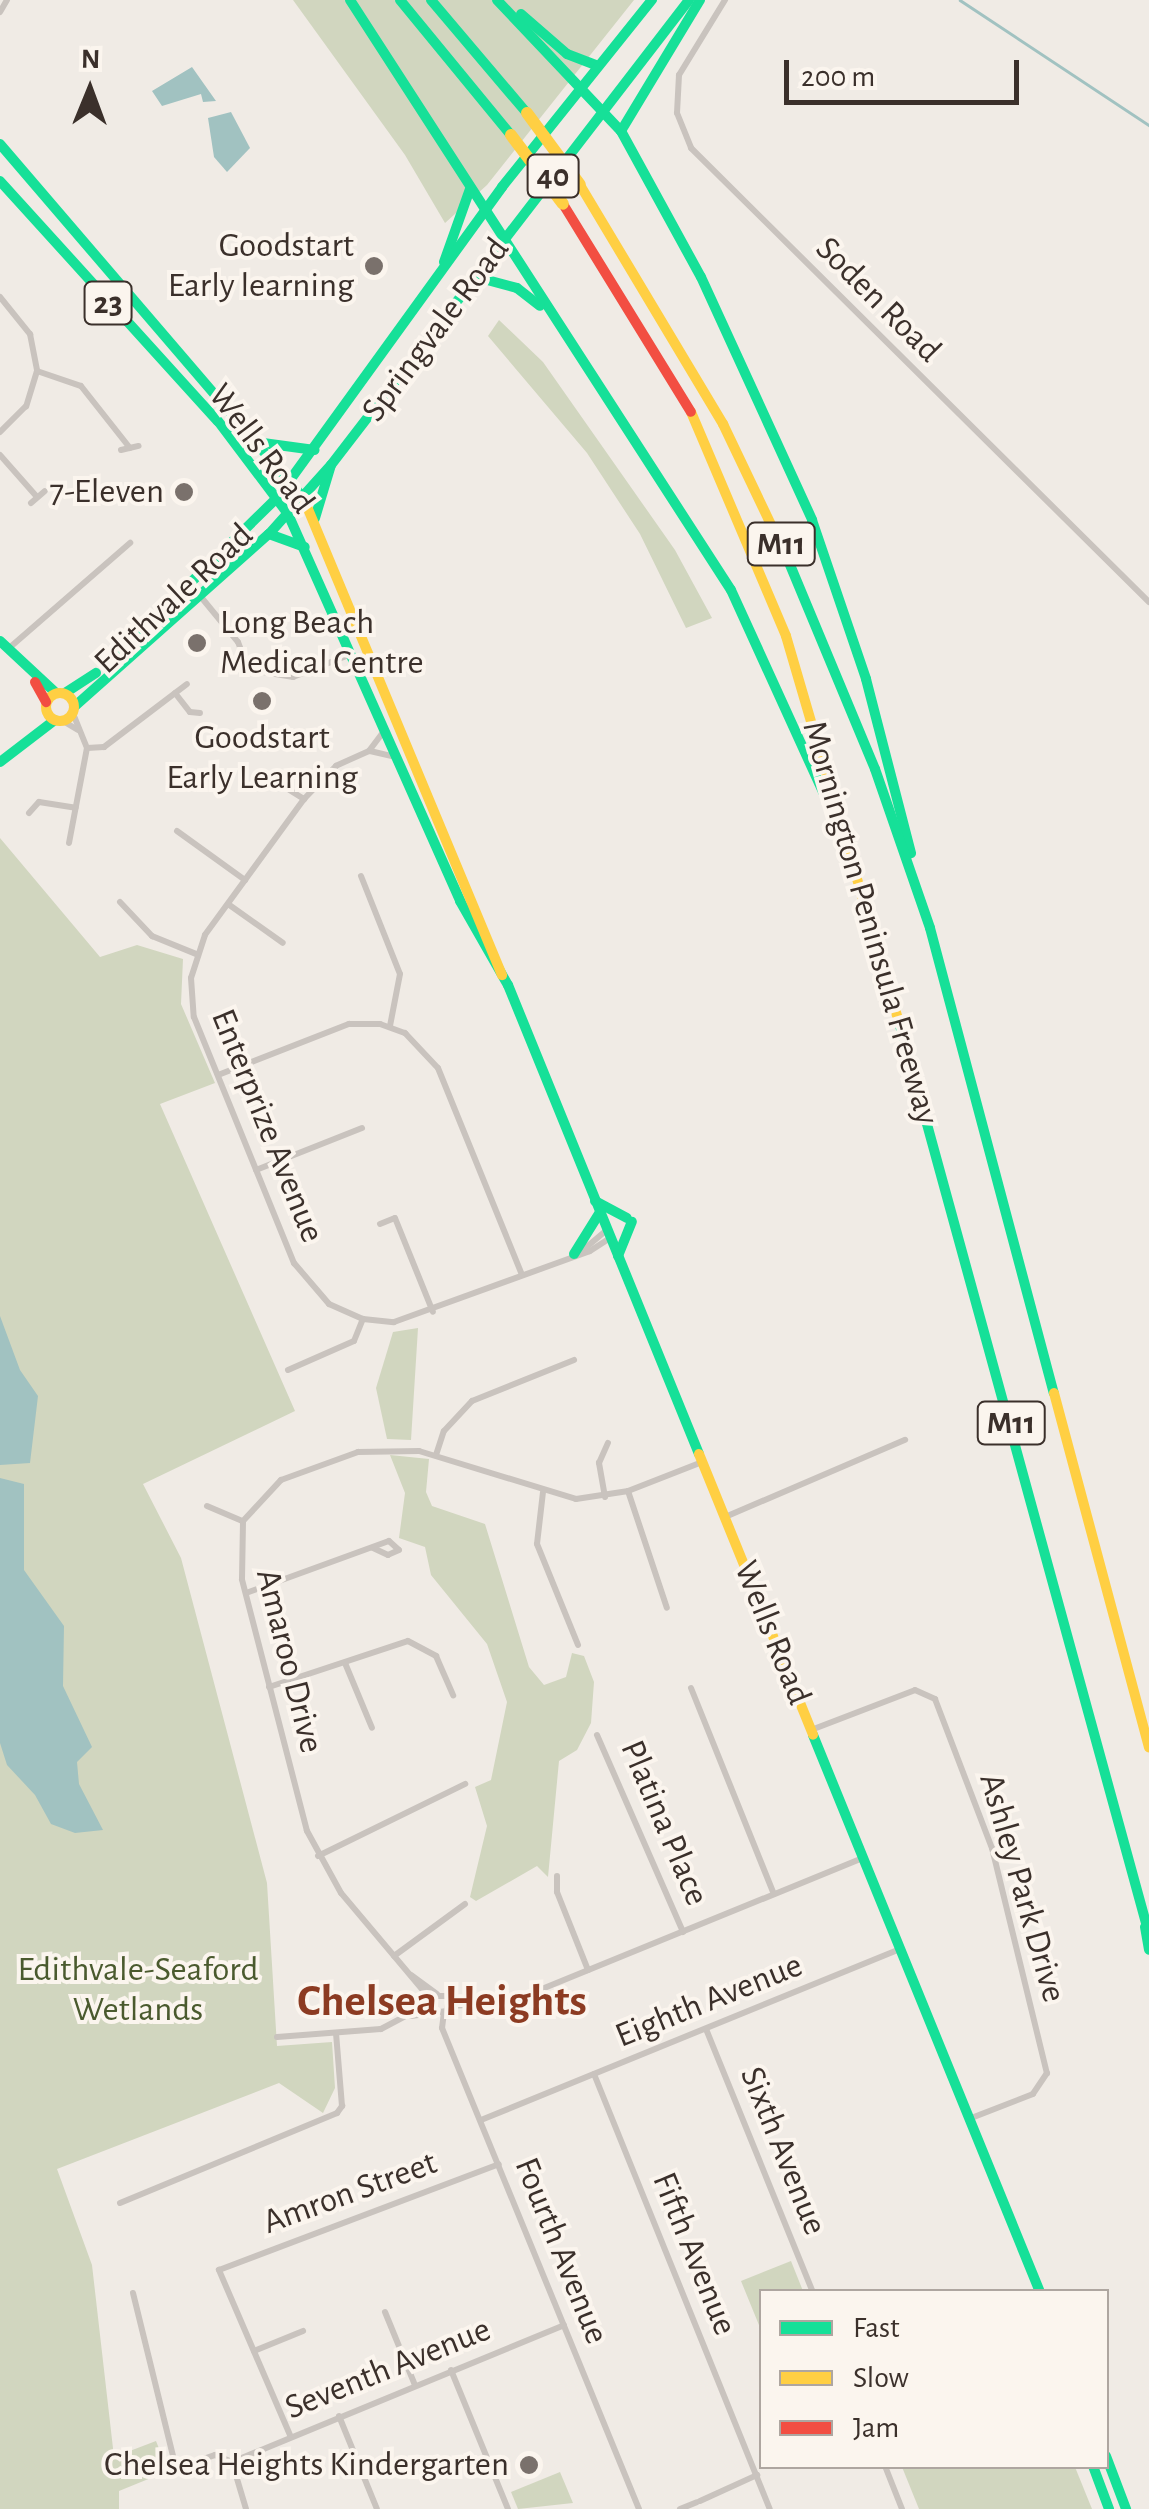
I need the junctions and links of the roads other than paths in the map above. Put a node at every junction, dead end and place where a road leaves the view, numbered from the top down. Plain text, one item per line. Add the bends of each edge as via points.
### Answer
1 (7, 0) edge
2 (350, 0) edge
3 (400, 0) edge
4 (431, 0) edge
5 (500, 0) edge
6 (652, 0) edge
7 (689, 0) edge
8 (700, 0) edge
9 (725, 0) edge
10 (0, 12) edge
11 (595, 65) junction
12 (580, 87) junction
13 (602, 112) junction
14 (621, 131) junction
15 (3, 154) edge
16 (0, 181) edge
17 (470, 189) junction
18 (486, 210) junction
19 (504, 239) junction
20 (441, 274) junction
21 (476, 277) junction
22 (0, 297) edge
23 (588, 368) junction
24 (36, 371) junction
25 (0, 432) edge
26 (263, 443) junction
27 (121, 450) dead end
28 (314, 450) junction
29 (0, 455) edge
30 (332, 465) junction
31 (292, 480) junction
32 (45, 490) dead end
33 (303, 497) junction
34 (277, 498) junction
35 (288, 514) junction
36 (315, 518) junction
37 (269, 534) junction
38 (130, 543) dead end
39 (306, 547) junction
40 (193, 590) junction
41 (1149, 602) edge
42 (4, 645) edge
43 (352, 654) junction
44 (187, 684) dead end
45 (175, 692) junction
46 (60, 707) junction
47 (200, 713) dead end
48 (385, 730) junction
49 (86, 748) junction
50 (369, 751) junction
51 (397, 756) junction
52 (5, 758) edge
53 (268, 776) dead end
54 (304, 799) junction
55 (76, 808) junction
56 (29, 813) dead end
57 (177, 831) dead end
58 (69, 843) dead end
59 (361, 876) dead end
60 (246, 880) junction
61 (120, 902) dead end
62 (228, 904) junction
63 (930, 928) junction
64 (877, 941) junction
65 (283, 943) dead end
66 (196, 954) junction
67 (502, 975) junction
68 (390, 1026) junction
69 (218, 1076) junction
70 (362, 1128) dead end
71 (256, 1170) junction
72 (598, 1207) junction
73 (380, 1224) dead end
74 (609, 1234) junction
75 (579, 1252) junction
76 (618, 1256) junction
77 (522, 1275) junction
78 (434, 1312) junction
79 (363, 1319) junction
80 (574, 1360) dead end
81 (288, 1370) dead end
82 (905, 1440) dead end
83 (608, 1443) dead end
84 (436, 1455) junction
85 (703, 1462) junction
86 (628, 1491) junction
87 (543, 1492) junction
88 (604, 1496) junction
89 (207, 1506) dead end
90 (725, 1517) junction
91 (243, 1521) junction
92 (374, 1548) dead end
93 (246, 1593) junction
94 (668, 1608) dead end
95 (578, 1645) dead end
96 (346, 1664) junction
97 (269, 1687) junction
98 (691, 1688) dead end
99 (453, 1695) dead end
100 (372, 1728) dead end
101 (812, 1730) junction
102 (598, 1734) dead end
103 (1149, 1748) edge
104 (465, 1784) dead end
105 (318, 1856) junction
106 (862, 1858) junction
107 (557, 1876) dead end
108 (774, 1894) junction
109 (465, 1904) dead end
110 (1141, 1905) junction
111 (683, 1932) junction
112 (1149, 1934) edge
113 (900, 1949) junction
114 (1149, 1950) edge
115 (394, 1956) junction
116 (588, 1970) junction
117 (410, 1975) junction
118 (420, 1992) junction
119 (449, 1996) junction
120 (434, 2002) junction
121 (483, 2004) junction
122 (418, 2008) junction
123 (447, 2009) junction
124 (405, 2017) junction
125 (706, 2028) junction
126 (336, 2033) junction
127 (276, 2037) dead end
128 (594, 2074) junction
129 (970, 2119) junction
130 (481, 2120) junction
131 (499, 2164) junction
132 (120, 2203) dead end
133 (813, 2289) edge
134 (1039, 2289) edge
135 (134, 2293) dead end
136 (386, 2312) dead end
137 (564, 2325) junction
138 (302, 2331) dead end
139 (254, 2351) junction
140 (451, 2370) junction
141 (415, 2385) junction
142 (340, 2416) junction
143 (290, 2435) junction
144 (232, 2462) junction
145 (1109, 2464) edge
146 (886, 2469) edge
147 (1094, 2469) edge
148 (756, 2475) junction
149 (246, 2509) edge
150 (377, 2509) edge
151 (508, 2509) edge
152 (639, 2509) edge
153 (680, 2509) edge
154 (770, 2509) edge
155 (902, 2509) edge
156 (1109, 2509) edge
157 (1126, 2509) edge

1 - 10 street
2 - 17 main road
3 - 64 main road, Mornington Peninsula Freeway / M11, bridge via 563,204 694,415 786,636
4 - 63 main road, Mornington Peninsula Freeway / M11, bridge via 580,185 687,358 754,486 844,689
5 - 11 main road via 567,54
5 - 12 main road
6 - 11 main road, Springvale Road / 40
7 - 13 main road, Springvale Road / 40
8 - 14 main road
9 - 41 street, Soden Road via 680,75 678,113 691,148
11 - 12 main road, Springvale Road / 40
12 - 13 main road
12 - 18 main road, Springvale Road / 40
13 - 14 main road
13 - 19 main road, Springvale Road / 40
14 - 63 main road via 701,276 812,520 871,696
15 - 26 main road, Wells Road / 23
16 - 34 main road, Wells Road / 23 via 218,422
17 - 18 main road
17 - 20 main road
18 - 19 main road
18 - 20 main road, Springvale Road / 40
19 - 21 main road, Springvale Road / 40
19 - 23 main road
20 - 28 main road, Springvale Road / 40
21 - 23 main road via 532,296
21 - 30 main road, Springvale Road / 40
22 - 24 street via 30,334
23 - 64 main road via 732,590 835,817
24 - 25 street via 26,406
24 - 27 street via 81,386 135,447
26 - 28 main road
26 - 31 main road, Wells Road / 23
28 - 31 main road, Springvale Road / 40
29 - 32 street via 34,500
30 - 33 main road, Springvale Road / 40
30 - 36 main road
31 - 33 main road, Wells Road / 23
31 - 34 main road, Springvale Road / 40
33 - 35 main road, Springvale Road / 40
33 - 36 main road, Wells Road
34 - 35 main road, Wells Road / 23
34 - 40 main road, Edithvale Road / 40
35 - 37 main road, Edithvale Road / 40
35 - 39 main road, Wells Road
36 - 67 main road, Wells Road
37 - 39 main road
37 - 40 main road, Edithvale Road / 40
38 - 42 street
39 - 43 main road, Wells Road
40 - 43 street via 238,642 243,667 292,677
40 - 46 main road, Edithvale Road / 40
42 - 46 main road
43 - 48 main road, Wells Road
44 - 45 street
45 - 47 street via 190,712
45 - 49 street via 100,749
46 - 49 street
46 - 52 main road, Edithvale Road / 40
48 - 50 street
48 - 51 main road, Wells Road
49 - 55 street
50 - 51 street
50 - 54 street via 336,766
51 - 67 main road, Wells Road via 460,901
53 - 54 street
54 - 60 street
55 - 56 street via 39,802
55 - 58 street
57 - 60 street
59 - 68 street via 400,974
60 - 62 street
61 - 66 street via 152,936
62 - 65 street
62 - 66 street
63 - 103 main road, Mornington Peninsula Freeway / M11
64 - 110 main road, Mornington Peninsula Freeway / M11
66 - 69 street, Enterprize Avenue via 194,1017
67 - 72 main road, Wells Road
68 - 69 street via 349,1024
68 - 77 street via 418,1042 438,1068
69 - 71 street, Enterprize Avenue
70 - 71 street
71 - 79 street, Enterprize Avenue via 304,1279 330,1304
72 - 74 main road, Wells Road
72 - 75 main road
72 - 76 main road via 630,1220
73 - 78 street via 394,1218
74 - 75 street
74 - 76 main road, Wells Road
75 - 77 street
76 - 85 main road, Wells Road
77 - 78 street
78 - 79 street via 394,1322
79 - 81 street via 354,1341
80 - 84 street via 472,1401 444,1431
82 - 90 street
83 - 88 street via 599,1463
84 - 87 street
84 - 91 street via 382,1450 333,1459 281,1480
85 - 86 street
85 - 90 main road, Wells Road
86 - 88 street
86 - 94 street
87 - 88 street
87 - 95 street via 538,1544
89 - 91 street
90 - 101 main road, Wells Road
91 - 93 street, Amaroo Drive via 238,1558
92 - 93 street
93 - 97 street, Amaroo Drive
96 - 97 street
96 - 99 street via 394,1643 419,1643 436,1656
96 - 100 street
97 - 105 street, Amaroo Drive
98 - 108 street
101 - 106 main road, Wells Road
101 - 129 street, Ashley Park Drive via 902,1693 925,1691 935,1699 992,1848 1047,2074 1034,2094
102 - 111 street, Platina Place
104 - 105 street
105 - 115 street, Amaroo Drive
106 - 108 street
106 - 113 main road, Wells Road
107 - 116 street via 557,1892
108 - 111 street
109 - 115 street
110 - 112 main road, Mornington Peninsula Freeway / M11
110 - 114 main road
111 - 116 street
113 - 125 street, Eighth Avenue
113 - 129 main road, Wells Road
115 - 117 street, Amaroo Drive
116 - 121 street via 510,2002
117 - 118 street, Amaroo Drive
117 - 120 street, Amaroo Drive
118 - 120 street, Amaroo Drive
118 - 122 street
119 - 120 street
119 - 121 street
119 - 123 street, Fourth Avenue
120 - 122 street
120 - 123 street
120 - 124 street
121 - 123 street
122 - 124 street
123 - 130 street, Fourth Avenue via 442,2028
124 - 126 street via 381,2029
125 - 128 street, Eighth Avenue
125 - 133 street, Sixth Avenue
126 - 127 street
126 - 132 street via 342,2106 337,2113
128 - 130 street, Eighth Avenue
128 - 148 street, Fifth Avenue
129 - 134 main road, Wells Road
130 - 131 street, Fourth Avenue
131 - 137 street, Fourth Avenue
131 - 139 street, Amron Street via 219,2270
135 - 144 street via 174,2460 186,2465 216,2455
136 - 141 street
137 - 140 street, Seventh Avenue
137 - 152 street, Fourth Avenue
138 - 139 street
139 - 143 street
140 - 141 street, Seventh Avenue
140 - 151 street
141 - 142 street, Seventh Avenue
142 - 143 street, Seventh Avenue
142 - 150 street
143 - 144 street, Seventh Avenue
144 - 149 street
145 - 157 main road
146 - 155 street
147 - 156 main road
148 - 153 street
148 - 154 street, Fifth Avenue

